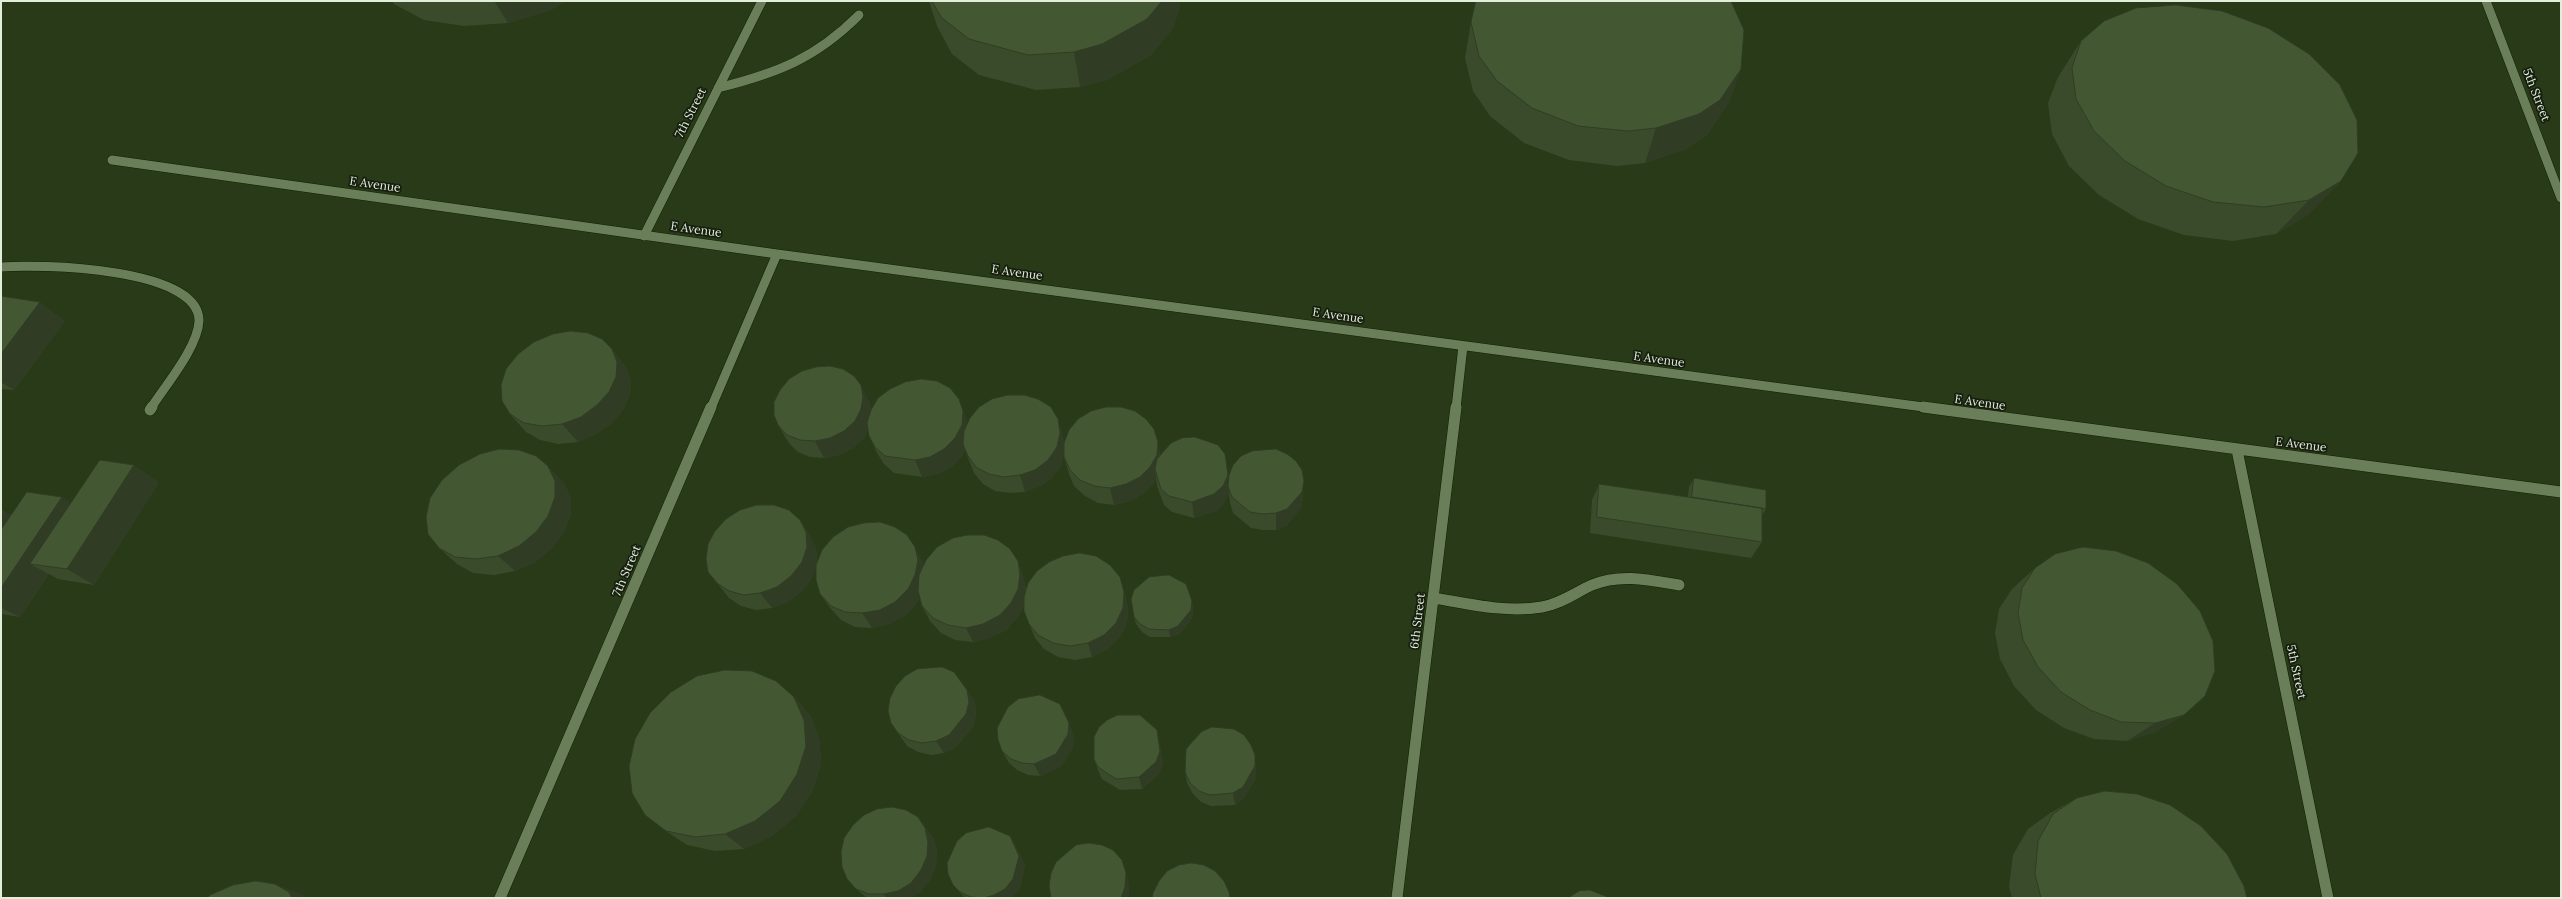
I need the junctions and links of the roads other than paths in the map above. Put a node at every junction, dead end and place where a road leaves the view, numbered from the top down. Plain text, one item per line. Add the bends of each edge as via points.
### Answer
1 (762, 1) edge
2 (2486, 1) edge
3 (859, 15) dead end
4 (718, 88) junction
5 (112, 160) dead end
6 (2561, 198) edge
7 (644, 236) junction
8 (777, 254) junction
9 (1, 267) edge
10 (1463, 346) junction
11 (150, 410) dead end
12 (2237, 450) junction
13 (2561, 492) edge
14 (1679, 585) dead end
15 (1434, 598) junction
16 (500, 898) edge
17 (1397, 898) edge
18 (2328, 898) edge

1 - 4 lane, 7th Street
2 - 6 lane, 5th Street
3 - 4 lane via 831,41 789,66 759,78
4 - 7 lane, 7th Street
5 - 7 lane, E Avenue
7 - 8 lane, E Avenue
8 - 10 lane, E Avenue
8 - 16 lane, 7th Street
9 - 11 lane via 37,265 148,280 172,288 188,298 197,308 200,322 196,337
10 - 12 lane, E Avenue
10 - 15 lane, 6th Street
12 - 13 lane, E Avenue
12 - 18 lane, 5th Street
14 - 15 lane via 1630,577 1594,585 1565,600 1542,607 1502,607
15 - 17 lane, 6th Street

